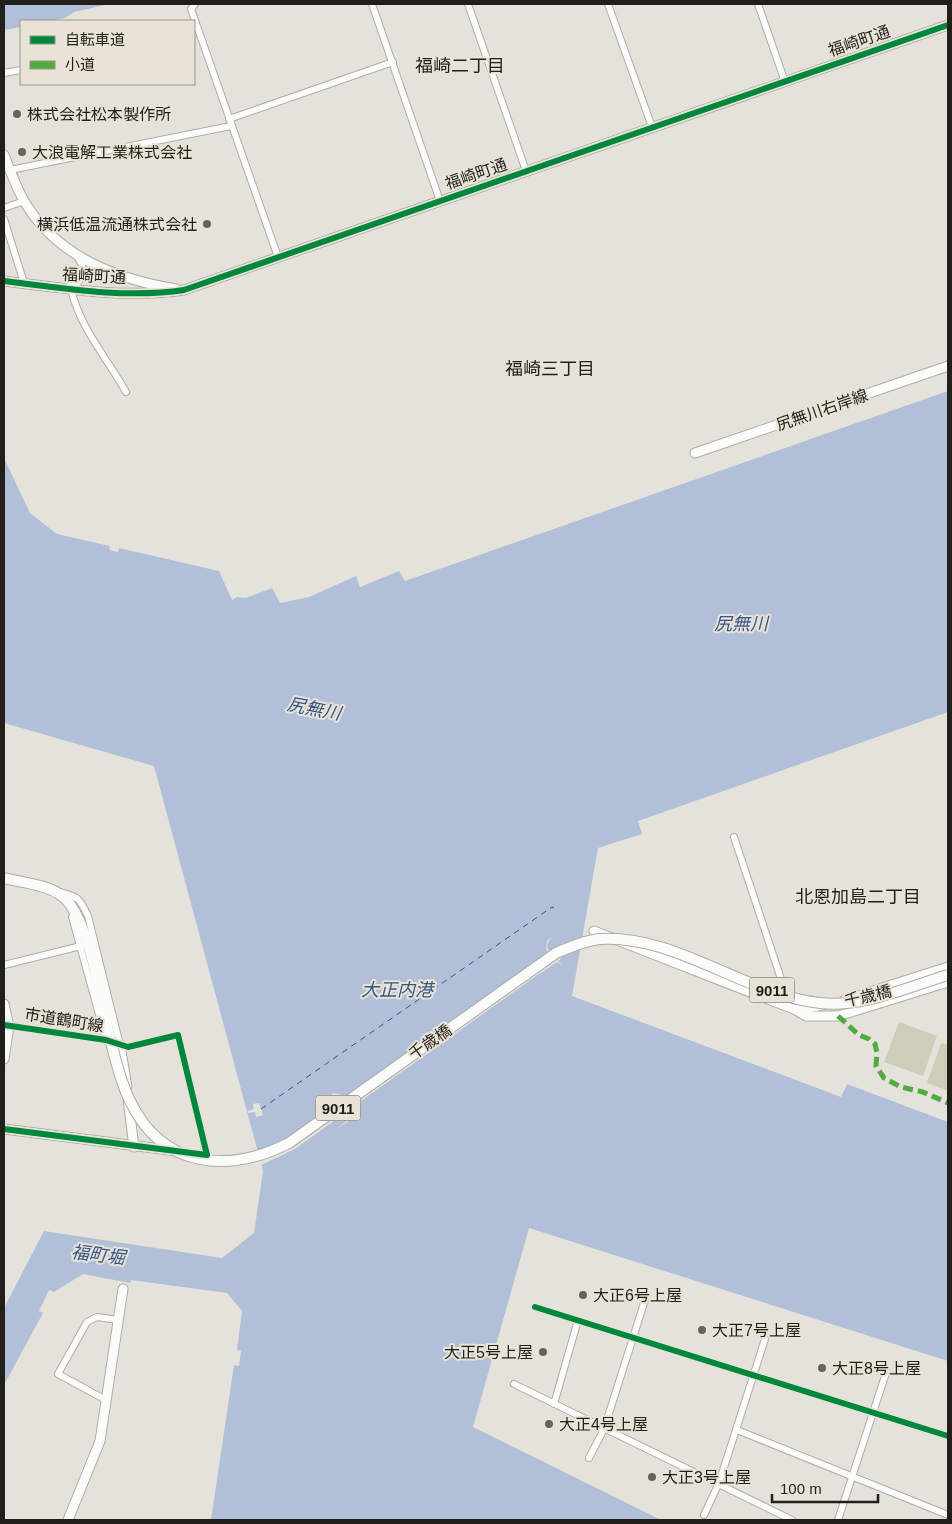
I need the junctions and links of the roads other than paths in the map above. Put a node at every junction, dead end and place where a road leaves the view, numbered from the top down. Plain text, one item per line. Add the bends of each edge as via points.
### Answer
1 (196, 4) edge
2 (372, 4) edge
3 (468, 4) edge
4 (608, 4) edge
5 (758, 4) edge
6 (193, 20) edge
7 (948, 25) edge
8 (196, 34) edge
9 (393, 62) junction
10 (20, 70) edge
11 (4, 73) edge
12 (785, 82) junction
13 (230, 122) junction
14 (652, 127) junction
15 (4, 155) edge
16 (10, 170) junction
17 (526, 171) junction
18 (24, 201) junction
19 (440, 201) junction
20 (4, 208) edge
21 (4, 219) edge
22 (76, 254) junction
23 (278, 257) junction
24 (4, 281) edge
25 (24, 284) junction
26 (67, 289) junction
27 (184, 290) junction
28 (948, 366) edge
29 (126, 392) dead end
30 (695, 453) dead end
31 (734, 837) dead end
32 (4, 878) edge
33 (54, 891) junction
34 (72, 912) junction
35 (594, 932) dead end
36 (81, 946) junction
37 (4, 965) edge
38 (948, 967) edge
39 (948, 975) edge
40 (948, 982) edge
41 (842, 1001) junction
42 (4, 1004) edge
43 (793, 1009) junction
44 (838, 1016) junction
45 (6, 1026) edge
46 (106, 1040) junction
47 (120, 1045) junction
48 (4, 1059) edge
49 (4, 1129) edge
50 (134, 1147) junction
51 (206, 1155) joint
52 (122, 1289) dead end
53 (645, 1300) dead end
54 (536, 1307) dead end
55 (118, 1320) junction
56 (578, 1320) junction
57 (632, 1337) junction
58 (765, 1339) dead end
59 (754, 1375) junction
60 (886, 1376) dead end
61 (514, 1384) dead end
62 (106, 1400) junction
63 (554, 1404) junction
64 (874, 1412) junction
65 (604, 1428) junction
66 (736, 1430) junction
67 (948, 1436) edge
68 (589, 1458) dead end
69 (852, 1477) junction
70 (719, 1483) junction
71 (704, 1514) dead end
72 (948, 1515) edge
73 (68, 1520) edge
74 (792, 1520) edge
75 (838, 1520) edge

1 - 6 street via 191,10
2 - 9 street
3 - 17 street
4 - 14 street
5 - 12 street
7 - 12 street, 福崎町通
8 - 13 street
9 - 13 street
9 - 19 street
10 - 11 street
12 - 14 street, 福崎町通
13 - 16 street
13 - 23 street
14 - 17 street, 福崎町通
15 - 16 street
16 - 18 street
17 - 19 street, 福崎町通
18 - 20 street
18 - 22 street via 53,236
19 - 23 street, 福崎町通
21 - 25 street
22 - 26 street via 82,264 83,275 77,284
22 - 27 street via 124,278
23 - 27 street, 福崎町通
24 - 25 street, 福崎町通
25 - 26 street, 福崎町通
26 - 27 street, 福崎町通 via 162,293
26 - 29 street via 87,331 108,359
28 - 30 street, 尻無川右岸線
31 - 43 street
32 - 33 main road
33 - 34 main road
33 - 47 street via 74,895 88,916
34 - 36 street
34 - 39 main road, 千歳橋 / 9011, bridge via 83,930 118,1070 130,1102 142,1121 159,1138 183,1153 219,1162 250,1159 289,1143 556,953 578,944 610,939 653,946 776,992 825,1003 857,1001
35 - 43 street
36 - 37 street
36 - 46 street
38 - 41 street
40 - 44 street
41 - 43 street
41 - 44 street
42 - 45 street
43 - 44 street via 806,1016
45 - 46 street, 市道鶴町線
45 - 48 street
46 - 47 street, 市道鶴町線
47 - 50 street
47 - 51 street via 128,1047 178,1035
49 - 50 street
50 - 51 street
52 - 55 street
53 - 57 street
54 - 56 street
55 - 62 street
55 - 62 street via 97,1318 87,1322 58,1374
56 - 57 street
56 - 63 street
57 - 59 street
57 - 65 street
58 - 59 street
59 - 64 street
59 - 66 street
60 - 64 street
61 - 63 street
62 - 73 street via 100,1441
63 - 65 street
64 - 67 street
64 - 69 street
65 - 68 street
65 - 70 street
66 - 69 street
66 - 70 street
69 - 72 street
69 - 75 street
70 - 71 street
70 - 74 street

